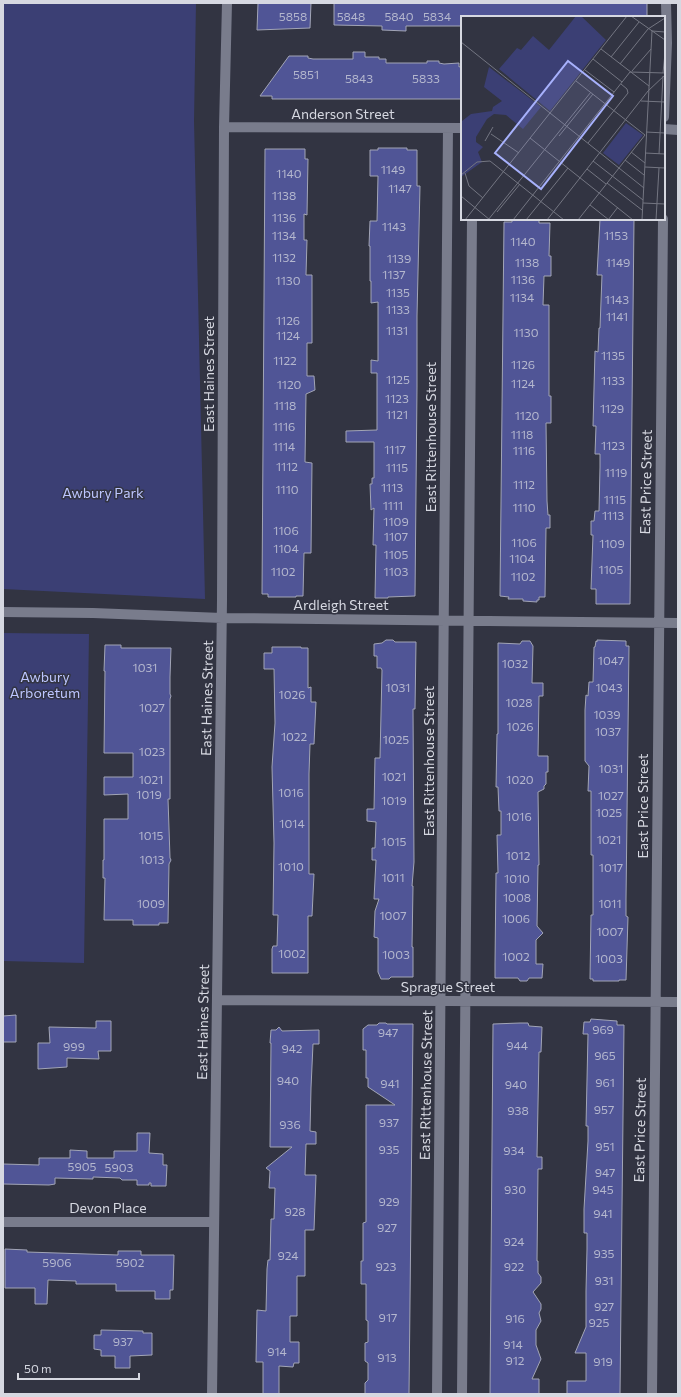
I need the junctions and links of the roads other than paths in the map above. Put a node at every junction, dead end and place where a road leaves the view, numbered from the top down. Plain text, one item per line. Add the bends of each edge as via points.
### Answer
1 (227, 3) edge
2 (666, 3) edge
3 (665, 98) edge
4 (224, 127) junction
5 (448, 128) junction
6 (461, 128) edge
7 (665, 130) edge
8 (678, 130) edge
9 (472, 220) edge
10 (663, 220) edge
11 (3, 612) edge
12 (222, 618) junction
13 (444, 620) junction
14 (469, 620) junction
15 (659, 622) junction
16 (678, 623) edge
17 (218, 1000) junction
18 (441, 1000) junction
19 (465, 1001) junction
20 (656, 1002) junction
21 (678, 1002) edge
22 (3, 1222) edge
23 (214, 1222) junction
24 (212, 1394) edge
25 (437, 1394) edge
26 (462, 1394) edge
27 (652, 1394) edge

1 - 4 street, East Haines Street
2 - 3 street via 668,43
4 - 5 street, Anderson Street
4 - 12 street, East Haines Street
5 - 6 street, Anderson Street
5 - 13 street, East Rittenhouse Street
7 - 8 street
9 - 14 street
10 - 15 street, East Price Street
11 - 12 street, Ardleigh Street
12 - 13 street, Ardleigh Street
12 - 17 street, East Haines Street
13 - 14 street, Ardleigh Street
13 - 18 street, East Rittenhouse Street
14 - 15 street, Ardleigh Street
14 - 19 street
15 - 16 street, Ardleigh Street
15 - 20 street, East Price Street
17 - 18 street, Sprague Street
17 - 23 street, East Haines Street
18 - 19 street, Sprague Street
18 - 25 street, East Rittenhouse Street
19 - 20 street, Sprague Street
19 - 26 street
20 - 21 street, Sprague Street
20 - 27 street, East Price Street
22 - 23 street, Devon Place
23 - 24 street, East Haines Street

